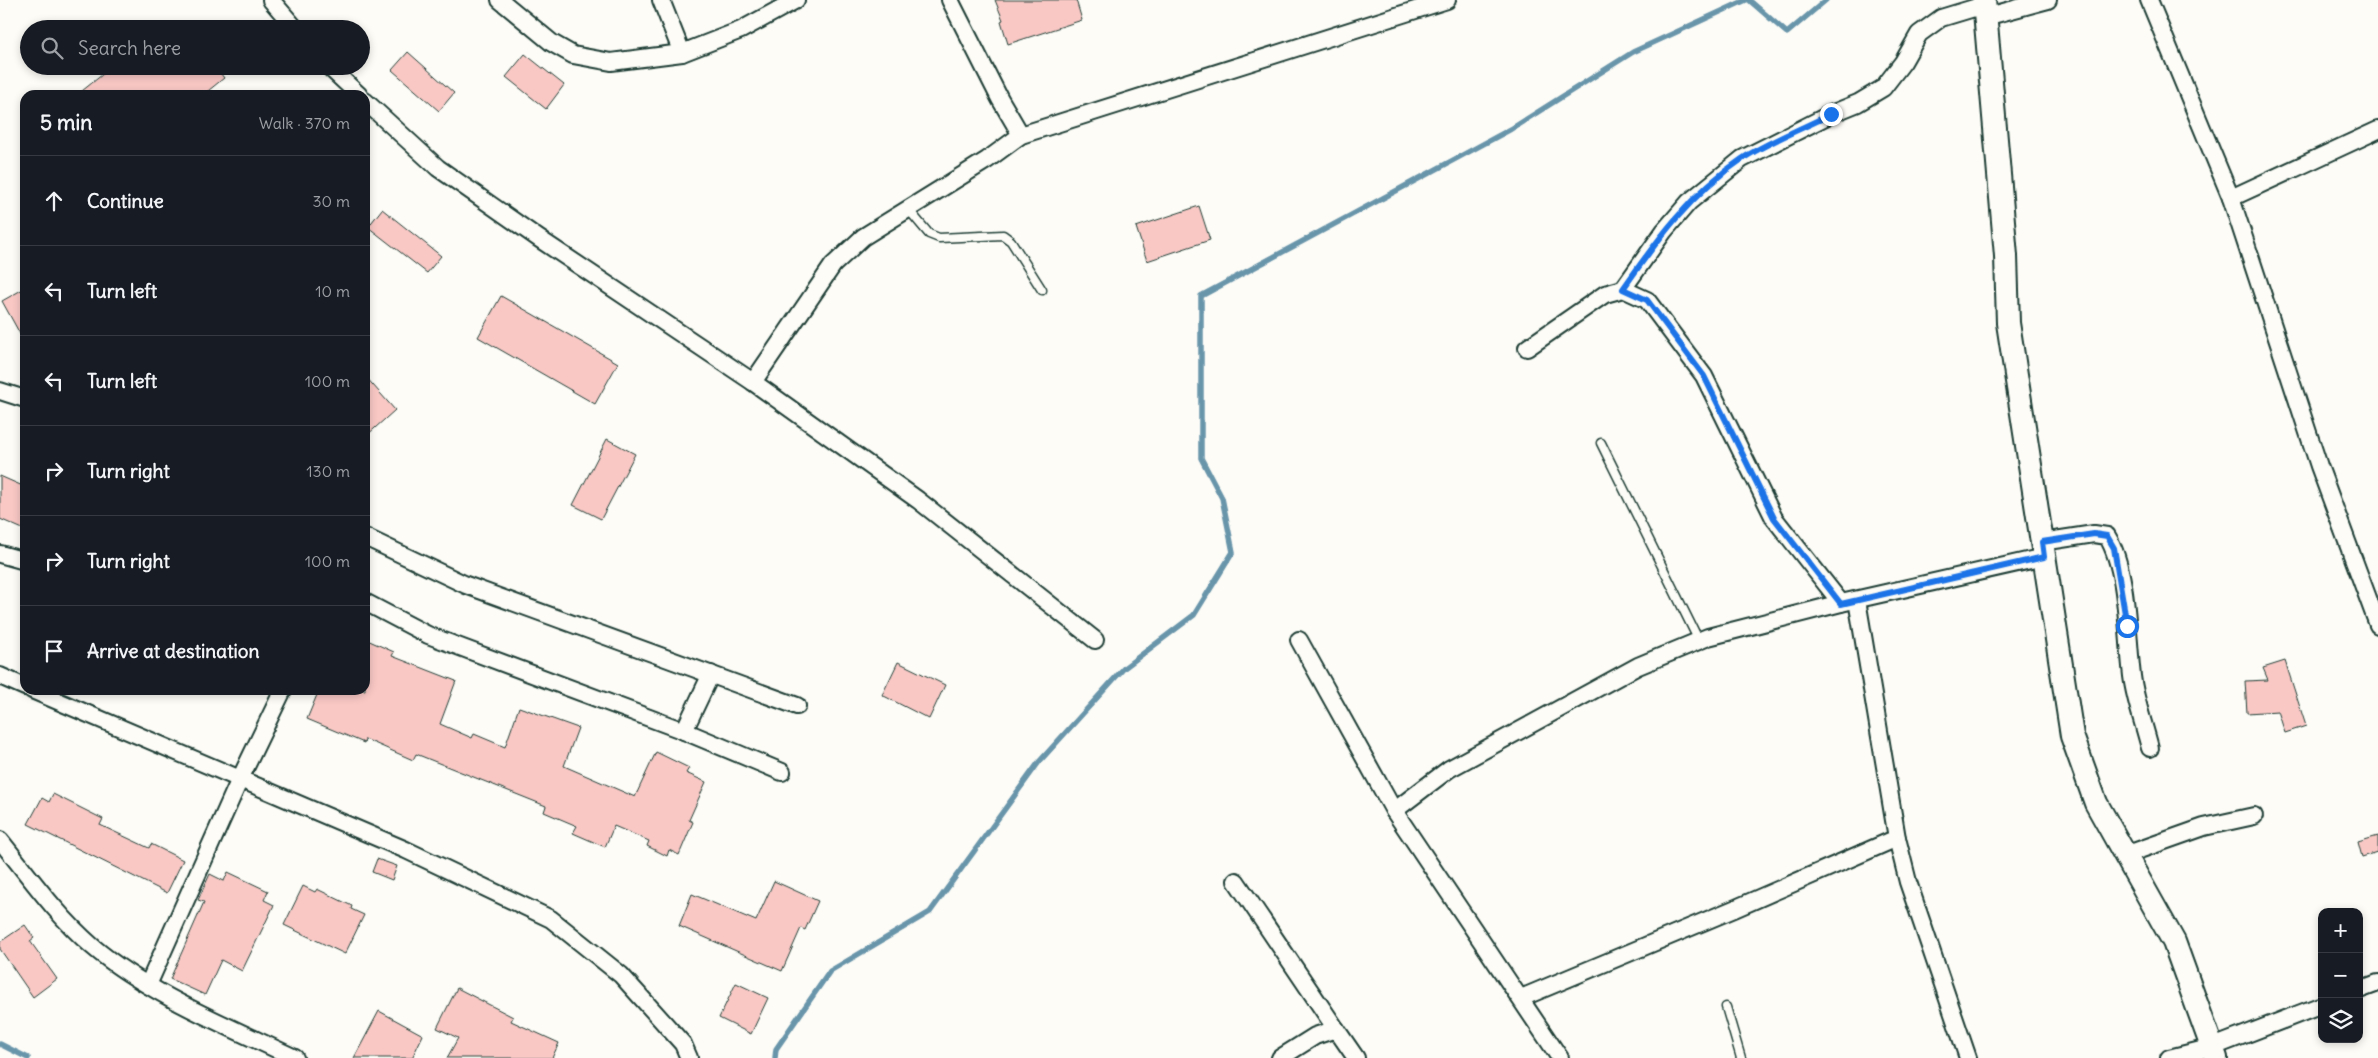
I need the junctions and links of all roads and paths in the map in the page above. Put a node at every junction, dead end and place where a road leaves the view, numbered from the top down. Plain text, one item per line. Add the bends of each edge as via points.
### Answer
1 (271, 0) edge
2 (500, 0) edge
3 (661, 0) edge
4 (796, 0) edge
5 (950, 0) edge
6 (2048, 0) edge
7 (2149, 0) edge
8 (1439, 1) edge
9 (1984, 8) edge
10 (288, 20) edge
11 (682, 53) junction
12 (338, 75) edge
13 (354, 90) edge
14 (370, 106) edge
15 (2378, 130) edge
16 (1021, 135) junction
17 (2231, 198) junction
18 (908, 209) junction
19 (1623, 289) junction
20 (1042, 290) dead end
21 (1527, 348) dead end
22 (753, 382) junction
23 (0, 391) edge
24 (20, 397) edge
25 (1601, 444) dead end
26 (370, 539) edge
27 (2043, 550) junction
28 (0, 554) edge
29 (20, 560) edge
30 (1849, 602) junction
31 (370, 605) edge
32 (2378, 626) edge
33 (1095, 640) dead end
34 (1300, 640) dead end
35 (1699, 641) junction
36 (711, 674) junction
37 (0, 676) edge
38 (20, 685) edge
39 (44, 695) edge
40 (281, 695) edge
41 (797, 706) dead end
42 (684, 731) junction
43 (2150, 748) dead end
44 (782, 772) dead end
45 (240, 778) junction
46 (1394, 811) junction
47 (2254, 816) dead end
48 (1897, 838) junction
49 (0, 840) edge
50 (2126, 855) junction
51 (1236, 882) dead end
52 (2378, 983) edge
53 (148, 986) junction
54 (2363, 989) edge
55 (1521, 998) junction
56 (1726, 1007) dead end
57 (2318, 1007) edge
58 (1336, 1029) junction
59 (2214, 1052) edge
60 (295, 1058) edge
61 (689, 1058) edge
62 (1280, 1058) edge
63 (1356, 1058) edge
64 (1560, 1058) edge
65 (1741, 1058) edge
66 (1968, 1058) edge
67 (2169, 1058) edge

1 - 10 street
2 - 11 street via 552,44 573,55 611,62
3 - 11 street
4 - 11 street via 741,30
5 - 16 street
6 - 9 street
7 - 17 street
8 - 16 street
9 - 19 street via 1941,18 1919,34 1883,88 1742,159 1689,202
9 - 27 street via 2006,256 2008,323
12 - 13 street
14 - 22 street via 438,168
15 - 17 street
16 - 18 street
17 - 32 street via 2319,466
18 - 20 lane via 929,234 940,238 1003,236 1011,240
18 - 22 street via 863,237 833,265
19 - 21 street via 1605,294
19 - 30 street via 1647,300 1704,376 1774,518
22 - 33 street via 918,500
23 - 24 street
25 - 35 lane
26 - 36 street via 466,585
27 - 30 street
27 - 43 street via 2094,534 2107,536 2114,548 2132,679
27 - 50 street via 2072,736 2096,803
28 - 29 street
30 - 35 street
30 - 48 street
31 - 42 street via 428,635
34 - 46 street
35 - 46 street via 1638,666 1458,764
36 - 41 street
36 - 42 street
37 - 38 street
39 - 45 street
40 - 45 street
42 - 44 street
45 - 53 street
45 - 61 street via 406,850 551,919 621,975 683,1044
46 - 55 street
47 - 50 street via 2178,835
48 - 55 street
48 - 66 street via 1908,882
49 - 53 street via 58,911 92,946
50 - 59 street via 2174,942
51 - 58 street
52 - 54 street
53 - 60 street
55 - 64 street
56 - 65 lane
57 - 59 street
58 - 62 street via 1315,1036
58 - 63 street
59 - 67 street

